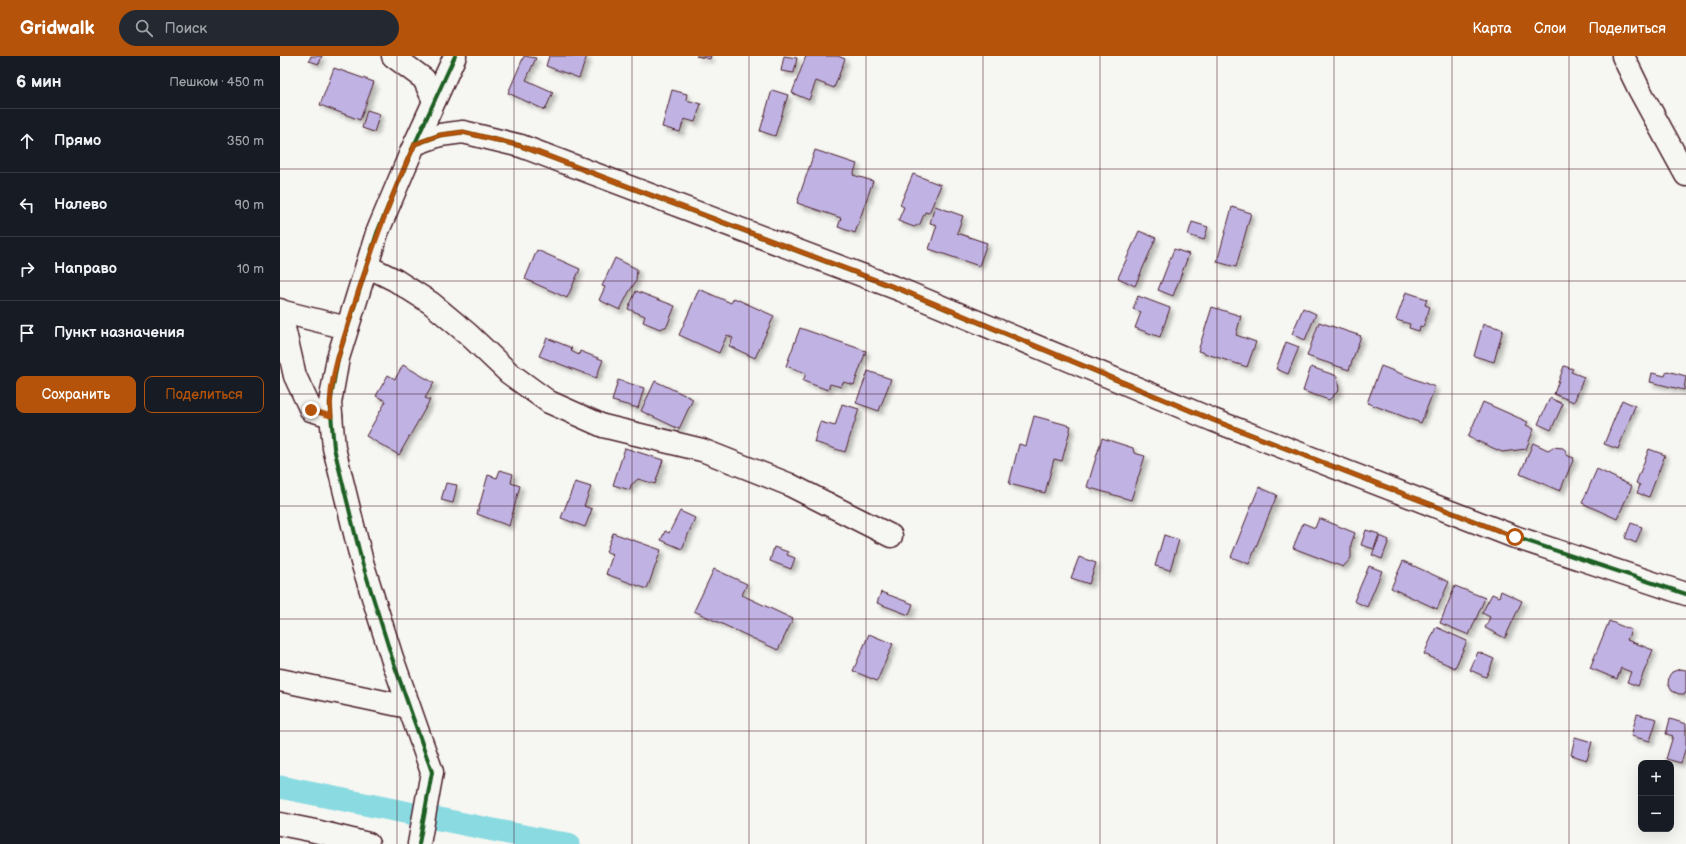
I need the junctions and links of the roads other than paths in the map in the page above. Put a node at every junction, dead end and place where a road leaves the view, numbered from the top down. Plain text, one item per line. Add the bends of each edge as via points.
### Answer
1 (393, 56) edge
2 (455, 56) edge
3 (1623, 56) edge
4 (434, 101) junction
5 (415, 144) junction
6 (1686, 175) edge
7 (367, 266) junction
8 (280, 310) edge
9 (347, 328) junction
10 (331, 416) junction
11 (891, 536) dead end
12 (1686, 594) edge
13 (280, 680) edge
14 (408, 707) junction
15 (280, 824) edge
16 (368, 844) edge
17 (419, 844) edge

1 - 4 street via 424,79
2 - 4 street
3 - 6 street
4 - 5 street
5 - 7 street via 377,233
5 - 12 street via 440,135 463,132 521,146 902,290 1213,420 1508,534
7 - 9 street
7 - 11 street via 395,280 431,304 468,334 509,374 549,402 604,426 702,450 788,484
8 - 9 street
8 - 10 street via 295,376 311,410
9 - 10 street via 338,358 330,403
10 - 14 street via 334,448 362,562
13 - 14 street
14 - 17 street via 432,772
15 - 16 street

